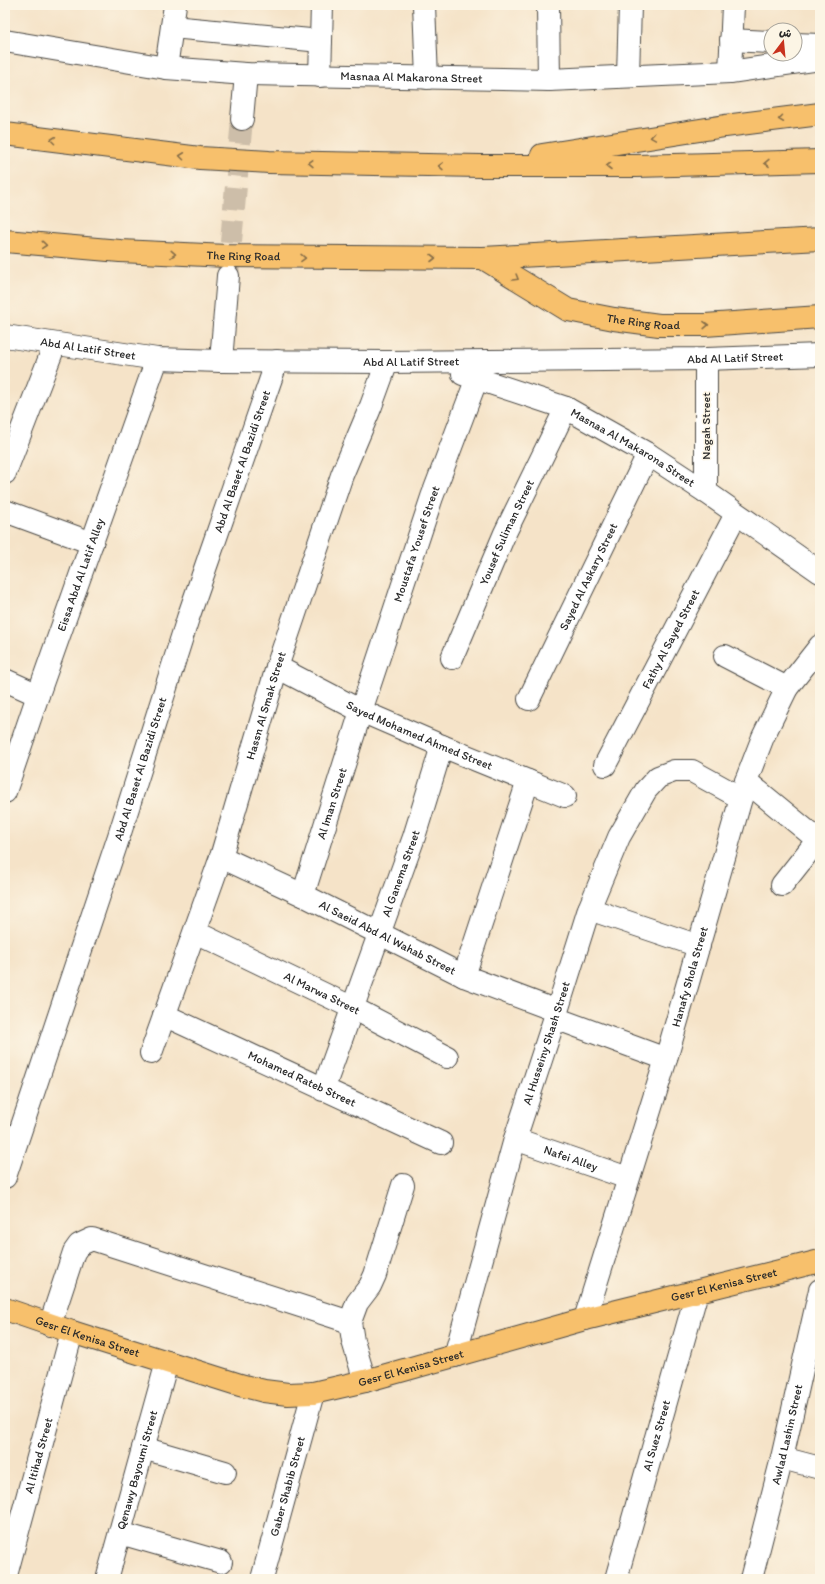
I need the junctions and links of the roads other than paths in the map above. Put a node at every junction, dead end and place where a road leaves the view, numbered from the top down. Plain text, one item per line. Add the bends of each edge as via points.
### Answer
1 (175, 5) edge
2 (322, 5) edge
3 (424, 5) edge
4 (548, 5) edge
5 (630, 5) edge
6 (733, 5) edge
7 (172, 27) junction
8 (731, 40) junction
9 (5, 41) edge
10 (321, 41) junction
11 (763, 42) edge
12 (803, 44) edge
13 (820, 45) edge
14 (820, 59) edge
15 (166, 68) junction
16 (730, 72) junction
17 (246, 74) junction
18 (320, 76) junction
19 (628, 76) junction
20 (427, 78) junction
21 (549, 80) junction
22 (820, 114) edge
23 (242, 119) tunnel mouth
24 (5, 134) edge
25 (820, 161) edge
26 (480, 166) junction
27 (820, 239) edge
28 (5, 241) edge
29 (482, 258) junction
30 (228, 276) tunnel mouth
31 (820, 317) edge
32 (5, 336) edge
33 (55, 344) junction
34 (820, 355) edge
35 (157, 359) junction
36 (706, 359) junction
37 (221, 360) junction
38 (277, 361) junction
39 (426, 361) junction
40 (387, 362) junction
41 (477, 378) junction
42 (566, 408) junction
43 (648, 454) junction
44 (5, 473) edge
45 (706, 492) junction
46 (5, 512) edge
47 (736, 514) junction
48 (92, 543) junction
49 (820, 572) edge
50 (820, 646) edge
51 (725, 656) dead end
52 (452, 658) dead end
53 (277, 667) junction
54 (5, 680) edge
55 (787, 688) junction
56 (38, 695) junction
57 (529, 699) dead end
58 (361, 711) junction
59 (442, 746) junction
60 (605, 765) dead end
61 (7, 781) edge
62 (528, 781) junction
63 (744, 790) junction
64 (565, 796) dead end
65 (819, 839) edge
66 (221, 857) junction
67 (782, 885) dead end
68 (303, 895) junction
69 (589, 909) junction
70 (195, 932) junction
71 (380, 934) junction
72 (699, 946) junction
73 (464, 976) junction
74 (353, 1008) junction
75 (556, 1014) junction
76 (164, 1015) junction
77 (151, 1052) dead end
78 (447, 1057) dead end
79 (666, 1059) junction
80 (323, 1090) junction
81 (515, 1139) junction
82 (441, 1144) dead end
83 (5, 1177) edge
84 (628, 1178) junction
85 (403, 1185) dead end
86 (820, 1261) edge
87 (820, 1290) edge
88 (697, 1292) junction
89 (5, 1309) edge
90 (586, 1319) junction
91 (350, 1322) junction
92 (50, 1325) junction
93 (72, 1332) junction
94 (455, 1356) junction
95 (167, 1362) junction
96 (365, 1381) junction
97 (313, 1393) junction
98 (143, 1448) junction
99 (782, 1458) junction
100 (820, 1468) edge
101 (225, 1472) dead end
102 (120, 1534) junction
103 (221, 1562) dead end
104 (5, 1579) edge
105 (107, 1579) edge
106 (262, 1579) edge
107 (616, 1579) edge
108 (751, 1579) edge

1 - 7 street
2 - 10 street
3 - 20 street
4 - 21 street
5 - 19 street
6 - 8 street
7 - 10 street
7 - 15 street
8 - 11 street
8 - 16 street
9 - 15 street, Masnaa Al Makarona Street
10 - 18 street
12 - 13 street
14 - 16 street, Masnaa Al Makarona Street
15 - 17 street, Masnaa Al Makarona Street
16 - 19 street, Masnaa Al Makarona Street
17 - 18 street, Masnaa Al Makarona Street
17 - 23 street
18 - 20 street, Masnaa Al Makarona Street
19 - 21 street, Masnaa Al Makarona Street
20 - 21 street, Masnaa Al Makarona Street
22 -> 26 main road via 610,144
26 -> 24 main road via 200,158
25 -> 26 main road via 644,166
27 - 29 main road, The Ring Road
28 -> 29 main road, The Ring Road via 120,251 227,256
29 -> 31 main road, The Ring Road via 568,310 614,319 659,325 705,325
30 - 37 street
32 - 33 street, Abd Al Latif Street
33 - 35 street, Abd Al Latif Street
33 - 44 street
34 - 36 street, Abd Al Latif Street
35 - 37 street, Abd Al Latif Street
35 - 48 street, Eissa Abd Al Latif Alley
36 - 39 street, Abd Al Latif Street
36 - 45 street, Nagah Street
37 - 38 street, Abd Al Latif Street
38 - 40 street, Abd Al Latif Street
38 - 83 street, Abd Al Baset Al Bazidi Street via 188,618 119,836
39 - 40 street, Abd Al Latif Street
39 - 41 street, Masnaa Al Makarona Street
40 - 53 street, Hassn Al Smak Street via 342,475
41 - 42 street, Masnaa Al Makarona Street
41 - 58 street, Moustafa Yousef Street via 432,497
42 - 43 street, Masnaa Al Makarona Street
42 - 52 street, Yousef Suliman Street via 505,533
43 - 45 street, Masnaa Al Makarona Street
43 - 57 street, Sayed Al Askary Street
45 - 47 street, Masnaa Al Makarona Street
46 - 48 street
47 - 49 street, Masnaa Al Makarona Street
47 - 60 street, Fathy Al Sayed Street
48 - 56 street, Eissa Abd Al Latif Alley
50 - 55 street, Hanafy Shola Street
51 - 55 street
53 - 58 street, Sayed Mohamed Ahmed Street
53 - 66 street, Hassn Al Smak Street
54 - 56 street
55 - 63 street, Hanafy Shola Street via 763,737
56 - 61 street, Eissa Abd Al Latif Alley
58 - 59 street, Sayed Mohamed Ahmed Street
58 - 68 street, Al Iman Street
59 - 62 street, Sayed Mohamed Ahmed Street
59 - 71 street, Al Ganema Street
62 - 64 street, Sayed Mohamed Ahmed Street
62 - 73 street
63 - 65 street
63 - 69 street, Al Husseiny Shash Street via 692,771 674,771 658,777 646,790 619,837
63 - 72 street, Hanafy Shola Street
65 - 67 street
66 - 68 street, Al Saeid Abd Al Wahab Street
66 - 70 street, Hassn Al Smak Street
68 - 71 street, Al Saeid Abd Al Wahab Street
69 - 72 street
69 - 75 street, Al Husseiny Shash Street
70 - 74 street, Al Marwa Street
70 - 76 street, Hassn Al Smak Street
71 - 73 street, Al Saeid Abd Al Wahab Street
71 - 74 street, Al Ganema Street
72 - 79 street, Hanafy Shola Street
73 - 75 street, Al Saeid Abd Al Wahab Street
74 - 78 street, Al Marwa Street
74 - 80 street, Al Ganema Street
75 - 79 street, Al Saeid Abd Al Wahab Street
75 - 81 street, Al Husseiny Shash Street
76 - 77 street, Hassn Al Smak Street
76 - 80 street, Mohamed Rateb Street
79 - 84 street, Hanafy Shola Street
80 - 82 street, Mohamed Rateb Street
81 - 84 street, Nafei Alley
81 - 94 street, Al Husseiny Shash Street
84 - 90 street, Hanafy Shola Street
85 - 91 street via 375,1275 357,1303
86 - 88 main road, Gesr El Kenisa Street
87 - 99 street, Awlad Lashin Street
88 - 90 main road, Gesr El Kenisa Street
88 - 107 street, Al Suez Street
89 - 92 main road, Gesr El Kenisa Street
90 - 94 main road, Gesr El Kenisa Street
91 - 92 street via 92,1239 79,1245 74,1252
91 - 96 street
92 - 93 main road, Gesr El Kenisa Street
93 - 95 main road, Gesr El Kenisa Street
93 - 104 street, Al Itihad Street
94 - 96 main road, Gesr El Kenisa Street
95 - 97 main road, Gesr El Kenisa Street via 264,1391 288,1394
95 - 98 street, Qenawy Bayoumi Street
96 - 97 main road, Gesr El Kenisa Street
97 - 106 street, Gaber Shabib Street
98 - 101 street
98 - 102 street, Qenawy Bayoumi Street
99 - 100 street
99 - 108 street, Awlad Lashin Street
102 - 103 street
102 - 105 street, Qenawy Bayoumi Street

